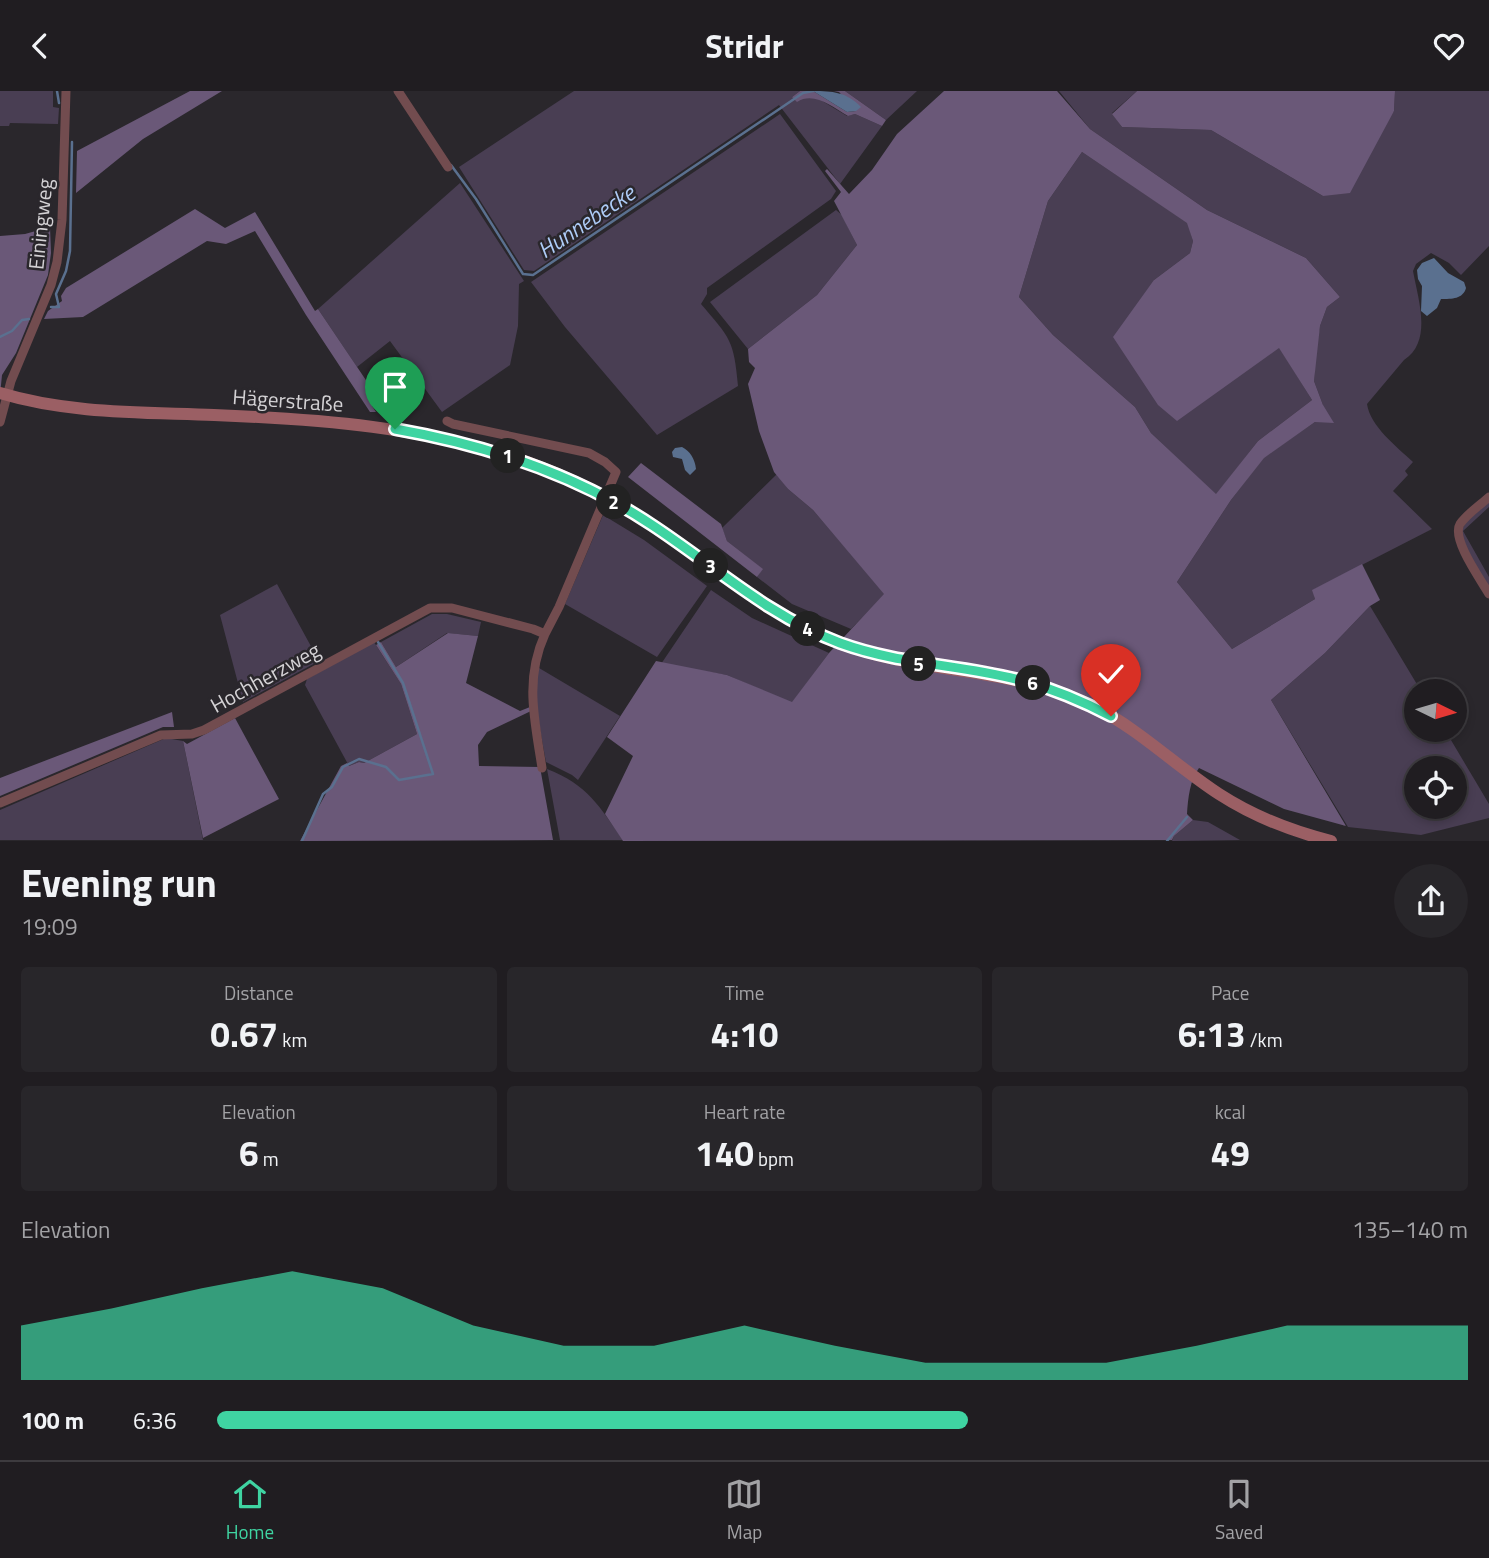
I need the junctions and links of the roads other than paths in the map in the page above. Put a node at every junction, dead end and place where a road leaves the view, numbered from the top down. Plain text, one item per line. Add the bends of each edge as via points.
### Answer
1 (66, 91) edge
2 (398, 91) edge
3 (448, 167) dead end
4 (4, 394) edge
5 (447, 421) dead end
6 (0, 422) edge
7 (605, 496) junction
8 (1489, 497) edge
9 (1489, 594) edge
10 (545, 635) junction
11 (542, 768) dead end
12 (0, 803) edge
13 (1331, 841) edge

1 - 4 street, Einingweg via 59,252 51,285
2 - 3 street
4 - 6 street, Einingweg
4 - 7 main road, Hägerstraße via 88,409 312,419 395,429 504,454
5 - 7 street via 589,453 616,472
7 - 10 street
7 - 13 main road, Hägerstraße via 757,600 809,629 878,655 1026,681 1076,699 1128,726 1234,803 1272,822
8 - 9 street via 1462,521 1458,531 1461,546
10 - 11 street via 532,681
10 - 12 street, Hochherzweg via 452,608 430,608 204,730 161,735

